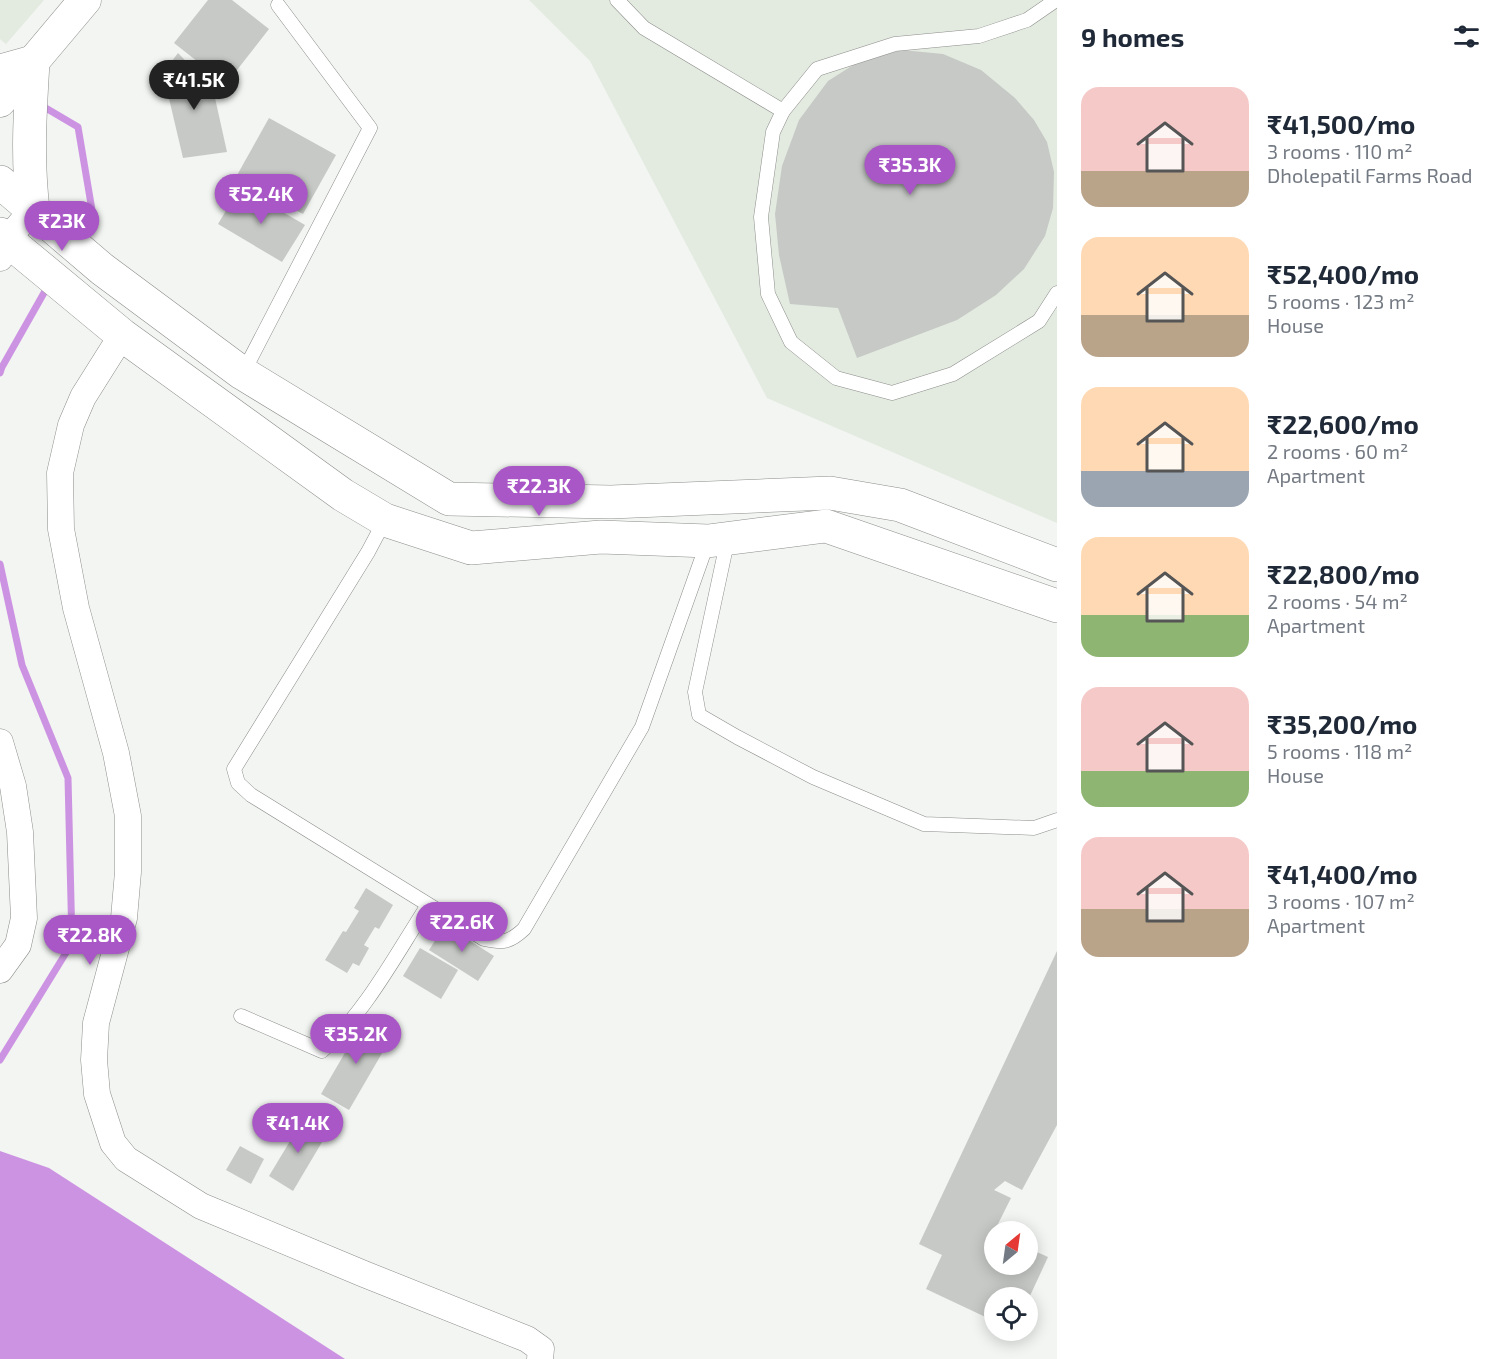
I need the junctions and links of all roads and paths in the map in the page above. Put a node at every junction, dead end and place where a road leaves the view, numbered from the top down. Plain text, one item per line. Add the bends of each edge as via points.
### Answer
1 (85, 0) edge
2 (617, 0) edge
3 (1056, 0) edge
4 (278, 5) dead end
5 (33, 62) junction
6 (0, 71) edge
7 (0, 101) edge
8 (783, 111) junction
9 (0, 182) edge
10 (42, 218) junction
11 (9, 248) edge
12 (93, 261) junction
13 (69, 292) junction
14 (1057, 293) edge
15 (122, 335) junction
16 (242, 373) junction
17 (385, 520) junction
18 (718, 539) junction
19 (1057, 566) edge
20 (1057, 606) edge
21 (0, 742) edge
22 (1057, 820) edge
23 (428, 905) junction
24 (0, 970) edge
25 (241, 1016) dead end
26 (540, 1359) edge

1 - 5 street
2 - 8 lane via 644,28
3 - 8 lane via 1027,20 979,36 895,44 817,69
4 - 16 lane via 370,128
5 - 6 main road
5 - 7 street
5 - 10 main road via 28,172
8 - 14 lane via 773,132 760,217 768,294 791,342 836,378 892,393 952,374 1039,321
9 - 10 main road
10 - 11 street
10 - 12 main road
11 - 13 main road
12 - 13 main road
12 - 16 main road
13 - 15 main road
15 - 17 main road via 343,495
15 - 26 street via 83,397 71,425 60,473 62,529 76,608 116,753 128,816 124,918 96,1023 94,1060 97,1094 113,1143 126,1159 201,1206 527,1339 541,1349
16 - 19 main road via 449,498 611,502 830,493 900,505
17 - 18 main road via 471,548 601,537
17 - 23 lane via 234,769 238,783 251,795
18 - 20 main road via 826,526
18 - 22 lane via 695,692 699,715 813,777 924,824 1034,828
18 - 23 lane via 642,727 524,929 502,943 484,939
21 - 24 street via 13,786 20,832 24,918 18,945
23 - 25 lane via 354,1019 322,1051

